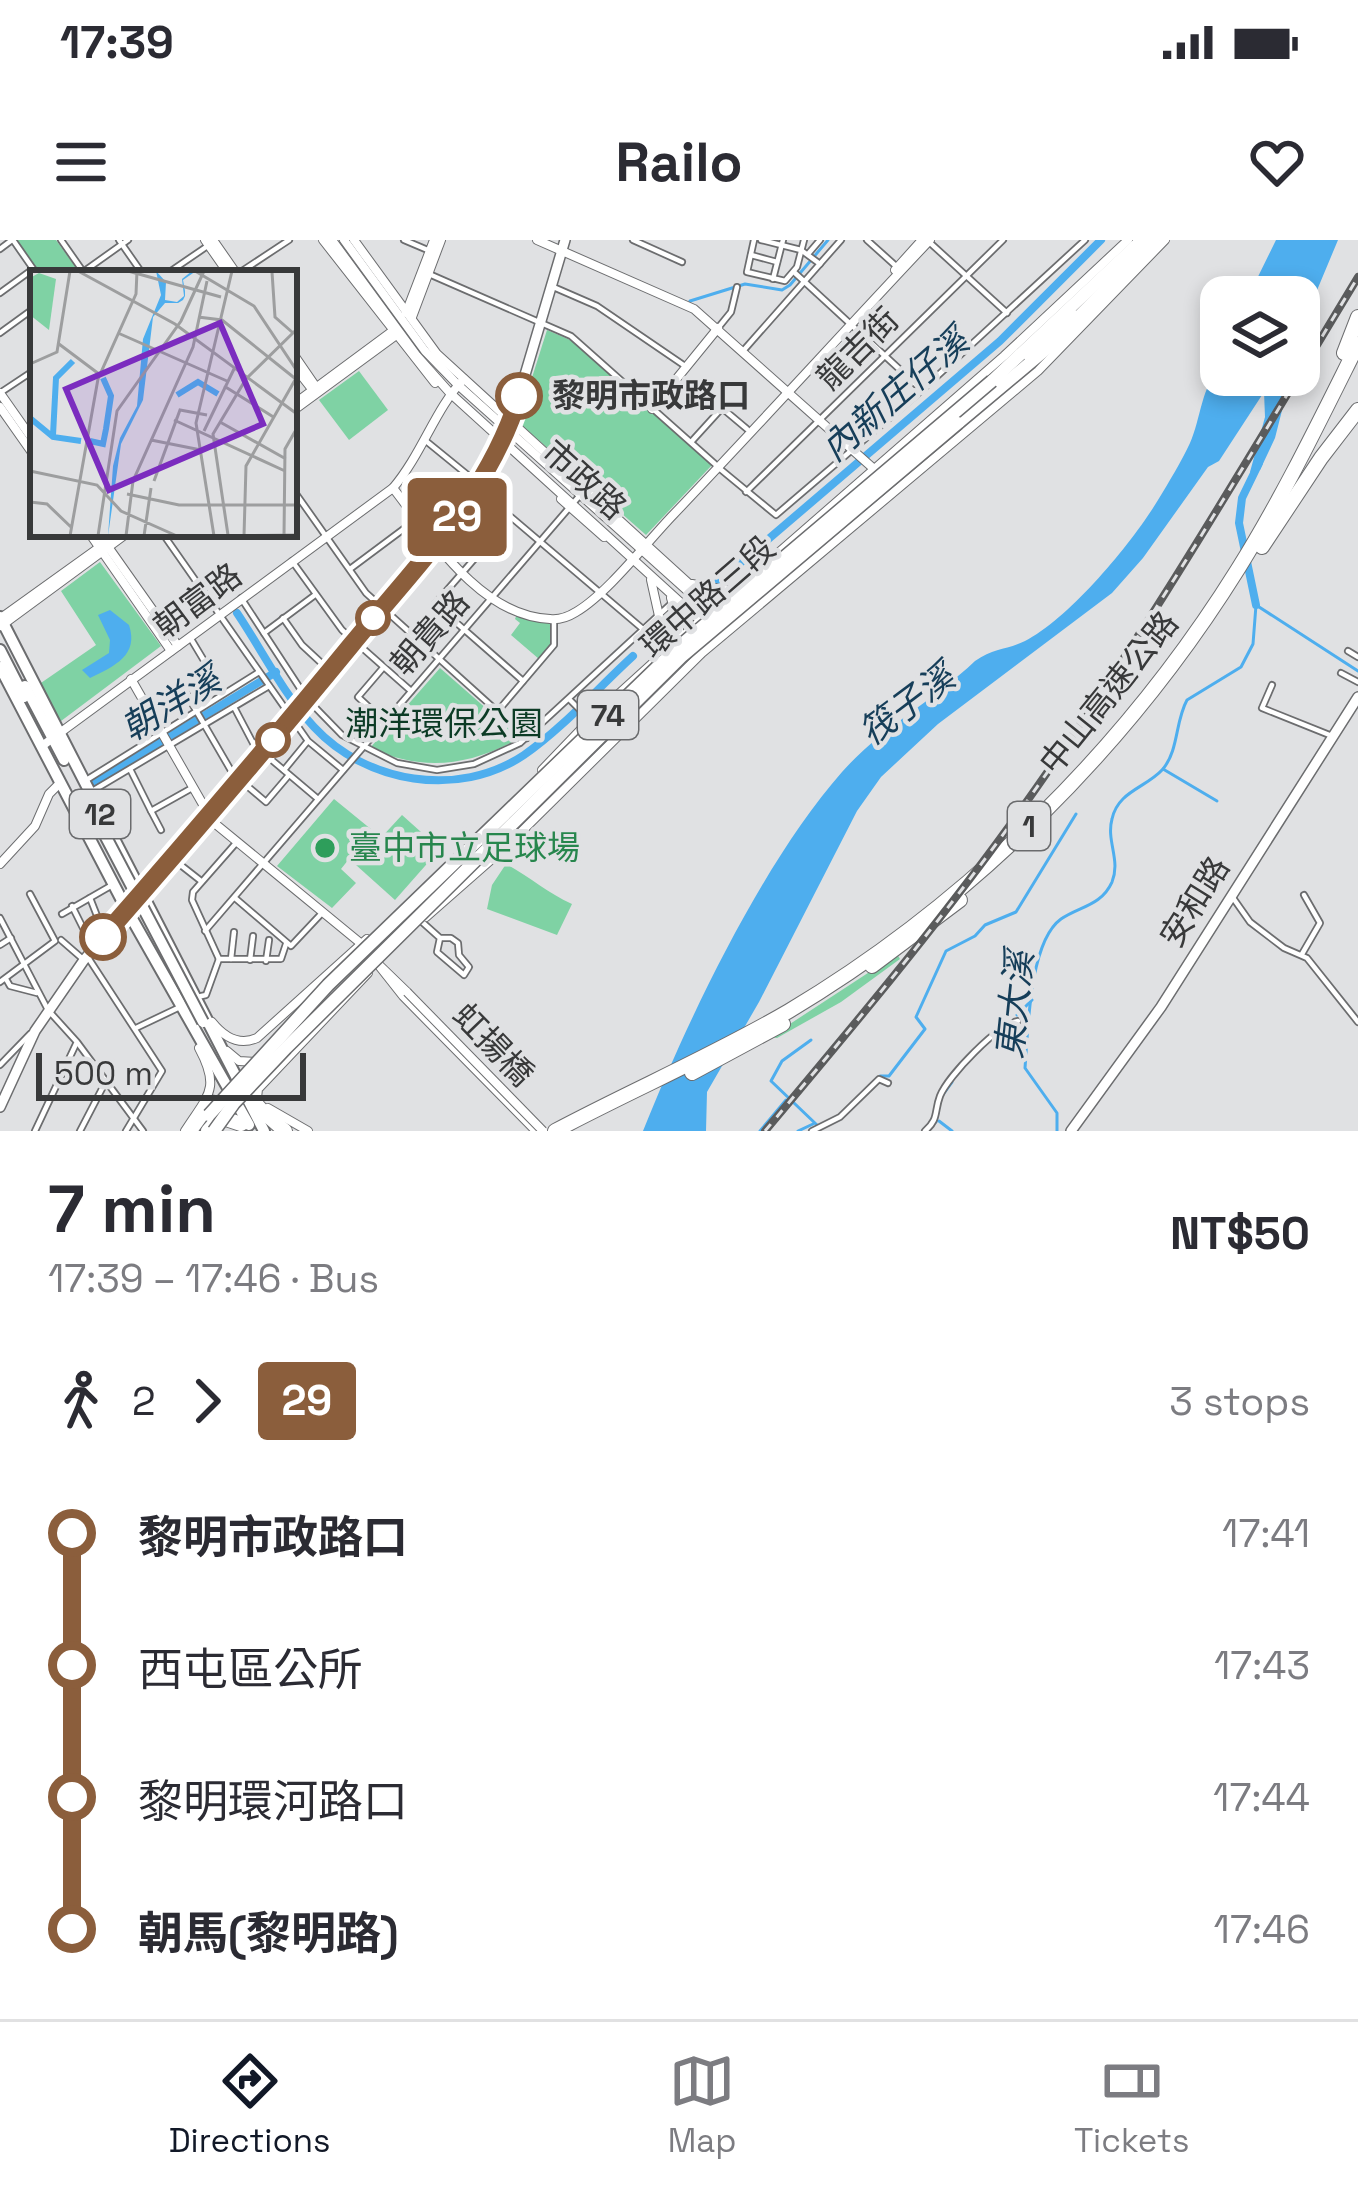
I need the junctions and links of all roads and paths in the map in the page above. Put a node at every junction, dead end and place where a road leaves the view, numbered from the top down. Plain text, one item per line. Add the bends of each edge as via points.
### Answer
1 (12, 240) edge
2 (289, 240) edge
3 (327, 240) edge
4 (344, 240) edge
5 (354, 240) edge
6 (404, 240) edge
7 (538, 240) edge
8 (633, 240) edge
9 (757, 240) edge
10 (804, 240) edge
11 (820, 240) edge
12 (841, 240) edge
13 (867, 240) edge
14 (927, 240) edge
15 (1003, 240) edge
16 (1084, 240) edge
17 (1127, 240) edge
18 (1148, 240) edge
19 (1165, 240) edge
20 (65, 241) edge
21 (123, 241) edge
22 (211, 241) edge
23 (782, 243) edge
24 (435, 244) edge
25 (564, 245) edge
26 (0, 249) edge
27 (807, 253) junction
28 (751, 255) junction
29 (682, 262) dead end
30 (777, 262) junction
31 (819, 263) junction
32 (897, 268) junction
33 (33, 270) edge
34 (83, 270) edge
35 (87, 270) edge
36 (140, 270) edge
37 (172, 270) edge
38 (233, 270) edge
39 (240, 270) edge
40 (30, 273) edge
41 (429, 273) junction
42 (795, 274) dead end
43 (966, 276) junction
44 (773, 279) junction
45 (804, 281) junction
46 (551, 286) junction
47 (737, 287) dead end
48 (0, 292) edge
49 (30, 311) edge
50 (1007, 313) junction
51 (1358, 317) edge
52 (541, 322) junction
53 (851, 323) junction
54 (401, 326) junction
55 (1358, 327) edge
56 (718, 328) junction
57 (0, 333) edge
58 (1358, 344) edge
59 (743, 351) junction
60 (1344, 353) junction
61 (885, 356) junction
62 (297, 361) edge
63 (1358, 362) edge
64 (686, 367) junction
65 (297, 370) edge
66 (30, 372) edge
67 (992, 381) junction
68 (461, 382) junction
69 (788, 390) junction
70 (922, 390) junction
71 (315, 391) junction
72 (0, 393) edge
73 (449, 395) junction
74 (297, 405) edge
75 (0, 406) edge
76 (1358, 408) edge
77 (652, 409) junction
78 (821, 419) junction
79 (958, 423) junction
80 (747, 430) junction
81 (506, 434) junction
82 (30, 436) edge
83 (426, 441) junction
84 (690, 442) junction
85 (30, 450) edge
86 (858, 451) junction
87 (717, 466) junction
88 (872, 466) junction
89 (884, 479) junction
90 (480, 485) junction
91 (393, 488) junction
92 (746, 492) junction
93 (895, 494) junction
94 (297, 495) edge
95 (577, 498) junction
96 (417, 519) junction
97 (165, 537) edge
98 (326, 537) junction
99 (541, 539) junction
100 (435, 542) junction
101 (1258, 542) junction
102 (103, 544) edge
103 (635, 553) junction
104 (772, 556) junction
105 (292, 561) junction
106 (349, 570) junction
107 (462, 571) junction
108 (1238, 571) junction
109 (651, 580) junction
110 (788, 581) junction
111 (688, 583) junction
112 (668, 591) junction
113 (732, 591) junction
114 (599, 592) junction
115 (315, 596) junction
116 (242, 598) junction
117 (491, 598) junction
118 (673, 602) junction
119 (381, 609) junction
120 (220, 616) junction
121 (659, 616) junction
122 (715, 616) junction
123 (283, 618) junction
124 (554, 620) junction
125 (1, 624) edge
126 (706, 625) junction
127 (464, 630) junction
128 (644, 630) junction
129 (264, 633) junction
130 (726, 633) junction
131 (190, 637) junction
132 (679, 639) junction
133 (354, 642) junction
134 (174, 649) junction
135 (0, 650) edge
136 (1348, 651) dead end
137 (1358, 657) edge
138 (438, 661) junction
139 (0, 667) edge
140 (383, 667) junction
141 (330, 671) junction
142 (260, 673) junction
143 (1341, 673) dead end
144 (640, 677) junction
145 (131, 679) junction
146 (523, 681) junction
147 (1358, 682) edge
148 (269, 685) junction
149 (1272, 685) dead end
150 (412, 691) junction
151 (655, 692) junction
152 (1358, 697) edge
153 (306, 700) junction
154 (571, 700) junction
155 (234, 707) junction
156 (196, 711) junction
157 (497, 712) junction
158 (292, 717) junction
159 (588, 717) junction
160 (385, 722) junction
161 (204, 725) junction
162 (162, 733) junction
163 (1332, 736) junction
164 (527, 738) junction
165 (50, 740) junction
166 (308, 741) junction
167 (169, 746) junction
168 (359, 751) junction
169 (263, 752) junction
170 (552, 767) junction
171 (345, 768) junction
172 (130, 769) junction
173 (287, 772) junction
174 (238, 781) junction
175 (62, 782) junction
176 (192, 788) junction
177 (85, 794) junction
178 (318, 799) junction
179 (151, 811) junction
180 (208, 816) junction
181 (82, 818) junction
182 (161, 830) dead end
183 (492, 835) junction
184 (237, 842) junction
185 (172, 859) junction
186 (265, 863) junction
187 (0, 864) edge
188 (201, 881) junction
189 (114, 884) junction
190 (30, 894) dead end
191 (142, 894) junction
192 (1231, 895) junction
193 (1304, 895) dead end
194 (89, 897) junction
195 (235, 898) junction
196 (72, 907) junction
197 (127, 910) junction
198 (324, 910) junction
199 (62, 914) dead end
200 (0, 918) edge
201 (99, 921) dead end
202 (421, 921) junction
203 (206, 932) junction
204 (234, 932) dead end
205 (253, 936) dead end
206 (11, 938) junction
207 (440, 938) junction
208 (61, 940) dead end
209 (269, 940) dead end
210 (286, 944) junction
211 (0, 945) edge
212 (369, 953) junction
213 (1302, 954) junction
214 (88, 955) junction
215 (231, 958) junction
216 (220, 959) junction
217 (250, 960) junction
218 (266, 961) junction
219 (343, 962) junction
220 (26, 967) junction
221 (3, 980) edge
222 (357, 984) junction
223 (40, 994) junction
224 (197, 997) junction
225 (48, 1010) junction
226 (182, 1010) junction
227 (1018, 1022) dead end
228 (1358, 1022) edge
229 (272, 1027) junction
230 (136, 1028) junction
231 (767, 1028) junction
232 (35, 1031) junction
233 (77, 1042) junction
234 (288, 1044) junction
235 (0, 1065) edge
236 (106, 1081) junction
237 (888, 1083) dead end
238 (645, 1092) junction
239 (0, 1107) edge
240 (604, 1108) junction
241 (227, 1114) edge
242 (265, 1114) junction
243 (134, 1118) junction
244 (1073, 1130) edge
245 (35, 1131) edge
246 (80, 1131) edge
247 (126, 1131) edge
248 (143, 1131) edge
249 (285, 1131) edge
250 (308, 1131) edge
251 (540, 1131) edge
252 (555, 1131) edge
253 (574, 1131) edge
254 (812, 1131) edge
255 (925, 1131) edge

1 - 26 street
1 - 33 street
2 - 39 street
3 - 54 street, 市政路
4 - 54 street, 市政路
5 - 54 street, 市政路
6 - 24 street
7 - 25 street
8 - 29 street
9 - 23 street
9 - 28 street
10 - 27 street
11 - 27 street
12 - 31 street
13 - 32 street
14 - 32 street
14 - 43 street
14 - 53 street
15 - 43 street, 龍吉街
16 - 50 street
17 - 88 street, 環中路三段
18 - 67 highway, 74
18 - 79 highway, 74 via 1050,346
18 - 89 street, 環中路三段 via 1016,369
19 - 93 street, 環中路三段 via 1038,370
20 - 34 street
21 - 35 street
21 - 36 street
22 - 37 street
22 - 38 street
23 - 27 street
23 - 30 street
24 - 41 street
24 - 54 street
25 - 46 main road
25 - 56 street via 677,299
27 - 31 street
27 - 44 street via 785,281
28 - 30 street
28 - 44 street via 747,272
30 - 44 street
31 - 45 street
32 - 53 street
40 - 48 street
41 - 52 street
41 - 54 street
42 - 45 street
43 - 50 street
43 - 61 street, 龍吉街
45 - 53 street
45 - 59 street
46 - 52 main road
46 - 64 street via 597,306
47 - 56 street
49 - 57 street
50 - 70 street
51 - 60 highway
52 - 77 street via 582,344
52 - 81 main road
53 - 61 street
53 - 69 street
54 - 68 street, 市政路
54 - 71 street
54 - 73 street, 市政路
55 - 60 highway
56 - 59 street
56 - 64 street
58 - 101 highway, 中山高速公路 / 1
59 - 69 street
60 - 101 highway
61 - 70 street
61 - 78 street, 龍吉街
62 - 71 street
63 - 101 highway, 中山高速公路 / 1
64 - 77 street
65 - 71 street
66 - 72 street
67 - 104 highway, bridge
67 - 183 highway, 74, bridge via 675,650
68 - 73 street, 朝富路
68 - 81 street, 市政路
69 - 78 street
69 - 80 street
69 - 87 street
70 - 86 street
71 - 74 street
72 - 82 street
73 - 81 street, 市政路
73 - 83 street, 朝富路
75 - 85 street
76 - 101 highway
77 - 84 street
78 - 86 street
78 - 92 street, 龍吉街
79 - 110 highway, bridge via 809,553
79 - 183 highway, 74, bridge via 681,657
80 - 84 street via 722,408
80 - 87 street
81 - 90 main road
81 - 95 street, 市政路
81 - 95 street, 市政路
83 - 90 street
83 - 91 street, 朝富路
84 - 87 street
86 - 88 street
86 - 92 street via 772,515
87 - 92 street
87 - 103 street
88 - 89 street
88 - 104 street, 環中路三段
89 - 93 street
89 - 122 street, 環中路三段
90 - 100 main road
91 - 96 street
91 - 98 street, 朝富路
93 - 110 street, 環中路三段
94 - 98 street
95 - 99 street, 朝貴路
95 - 103 street, 市政路
95 - 103 street, 市政路
96 - 100 street
96 - 106 street
97 - 120 street
98 - 105 street, 朝富路
98 - 106 street
99 - 107 street via 511,517
99 - 114 street
99 - 117 street, 朝貴路
100 - 107 street
100 - 119 main road
101 - 108 highway, 中山高速公路 / 1
102 - 125 street
102 - 134 street
103 - 109 street, 市政路
103 - 111 street, 市政路
103 - 112 street, 市政路
103 - 114 street
103 - 122 street, 市政路
104 - 113 street, 環中路三段
105 - 115 street
105 - 116 street, 朝富路
106 - 119 street
107 - 117 street
107 - 127 street via 435,604
108 - 231 highway, 中山高速公路 / 1 via 1127,722 1005,848
108 - 231 highway, 中山高速公路 / 1 via 1130,731 1059,809 948,910 847,984
109 - 118 street, 市政路
109 - 121 street
110 - 130 street, 環中路三段
111 - 113 street
111 - 122 street, 市政路
112 - 118 street
112 - 126 street, 市政路
113 - 122 street, 環中路三段
114 - 124 street
114 - 128 street
115 - 123 street
115 - 133 street
116 - 120 street, 朝富路
116 - 129 street
117 - 124 street
117 - 127 street, 朝貴路
118 - 121 street
118 - 126 street, 市政路
118 - 132 street
119 - 133 main road
119 - 138 street
120 - 131 street, 朝富路
120 - 142 street
121 - 128 street
122 - 126 street, 環中路三段
122 - 130 street, 市政路
123 - 129 street
123 - 141 street
124 - 146 street via 554,645
125 - 165 main road, 12
126 - 130 street, 市政路
126 - 132 street, 環中路三段
126 - 170 street, 環中路三段
126 - 212 street, 環中路三段
127 - 138 street, 朝貴路
127 - 146 street
128 - 154 street
129 - 153 street
130 - 151 street, 環中路三段
131 - 134 street, 朝富路
131 - 156 street via 209,670 183,688
132 - 144 street, 環中路三段
133 - 140 street
133 - 141 main road
134 - 145 street, 朝富路
135 - 165 main road, 12
136 - 137 street
138 - 150 street, 朝貴路
138 - 157 street
139 - 165 main road, 12
140 - 150 street
140 - 160 street via 358,697
141 - 153 main road
142 - 148 street
142 - 156 street
143 - 147 street
144 - 159 street, 環中路三段
144 - 183 highway, bridge
145 - 162 street, 虹揚橋
145 - 165 street, 朝富路
146 - 157 street
148 - 155 street
148 - 158 street
149 - 163 street via 1262,708
150 - 160 street, 朝貴路
151 - 183 highway, bridge
151 - 202 street, 環中路三段 via 509,844
152 - 163 main road, 安和路
153 - 158 main road
153 - 168 street
154 - 159 street
154 - 164 street
155 - 161 street
155 - 169 street
156 - 161 street
156 - 162 street
157 - 164 street
158 - 166 street
158 - 169 main road
159 - 170 street, 環中路三段
160 - 168 street, 朝貴路
161 - 167 street
161 - 174 street
162 - 167 street, 虹揚橋
162 - 177 street
163 - 192 main road, 安和路
164 - 168 street via 453,769
165 - 175 main road, 12
165 - 177 main road, 12
166 - 171 street
166 - 173 street
167 - 172 street
167 - 176 street, 虹揚橋
168 - 171 street, 朝貴路
169 - 173 street
169 - 174 main road
170 - 212 street, 環中路三段
171 - 178 street
172 - 177 street
172 - 179 street
173 - 174 street via 266,802
173 - 178 street
174 - 180 main road
175 - 181 main road, 12
175 - 187 street
176 - 179 street
176 - 180 street, 虹揚橋
177 - 181 main road, 12
177 - 191 main road, 12
177 - 241 main road, 12, bridge via 200,1023
178 - 186 street
179 - 182 street
180 - 184 street, 虹揚橋
180 - 185 main road
181 - 189 main road, 12
183 - 241 highway, 74, bridge via 328,986
184 - 186 street, 虹揚橋
184 - 188 street
185 - 188 street
185 - 191 main road
186 - 195 street
186 - 198 street, 虹揚橋
188 - 203 street via 192,899
189 - 194 street
189 - 197 main road, 12
190 - 220 street via 55,941
191 - 197 main road
191 - 224 main road, 12
192 - 213 street via 1250,922
192 - 244 main road, 安和路
193 - 213 street via 1319,923
194 - 196 street
194 - 201 street
195 - 203 street
195 - 210 street
196 - 199 street
196 - 214 street
197 - 214 main road
197 - 226 main road, 12
198 - 210 street
198 - 212 street, 虹揚橋
200 - 206 street
202 - 207 street
202 - 212 street, 環中路三段
203 - 216 street
204 - 215 street
205 - 217 street
206 - 211 street
206 - 220 street
207 - 207 street via 458,943 469,967 464,974 437,952
208 - 214 street
209 - 218 street
210 - 218 street via 282,958
212 - 219 street, 環中路三段
212 - 222 street, 環中路三段
212 - 234 street, 環中路三段
212 - 251 street, 虹揚橋, bridge
213 - 228 street
214 - 225 main road
214 - 230 street
215 - 216 street
215 - 217 street
216 - 224 street via 206,995
217 - 218 street
219 - 229 street, 環中路三段
219 - 241 highway, 74, bridge
220 - 221 street
220 - 223 street
221 - 223 street
222 - 234 street, 環中路三段
222 - 241 highway, 74, bridge
223 - 225 street
224 - 229 street via 230,1039 248,1041
224 - 234 street, 環中路三段 via 239,1060 262,1060
224 - 241 main road, 12 via 217,1038
225 - 232 main road
225 - 233 street
226 - 230 street
226 - 241 main road, 12
226 - 241 street via 213,1078 209,1094
226 - 241 street via 222,1084 218,1109
227 - 255 street via 982,1044 941,1094 937,1119
229 - 234 street
230 - 243 street via 162,1073
231 - 238 highway, 中山高速公路 / 1
232 - 235 street
232 - 239 main road
233 - 236 street
233 - 245 street
234 - 241 street, 環中路三段 via 259,1089
234 - 242 highway via 248,1081 250,1099
236 - 243 street
236 - 246 street
237 - 254 street via 879,1079 840,1117
238 - 240 highway, 中山高速公路 / 1
238 - 253 highway, 中山高速公路 / 1
240 - 251 highway
240 - 252 highway, 中山高速公路 / 1
241 - 241 highway, 74, bridge via 211,1109
241 - 242 highway
241 - 250 street
242 - 249 highway
243 - 247 street
243 - 248 street

